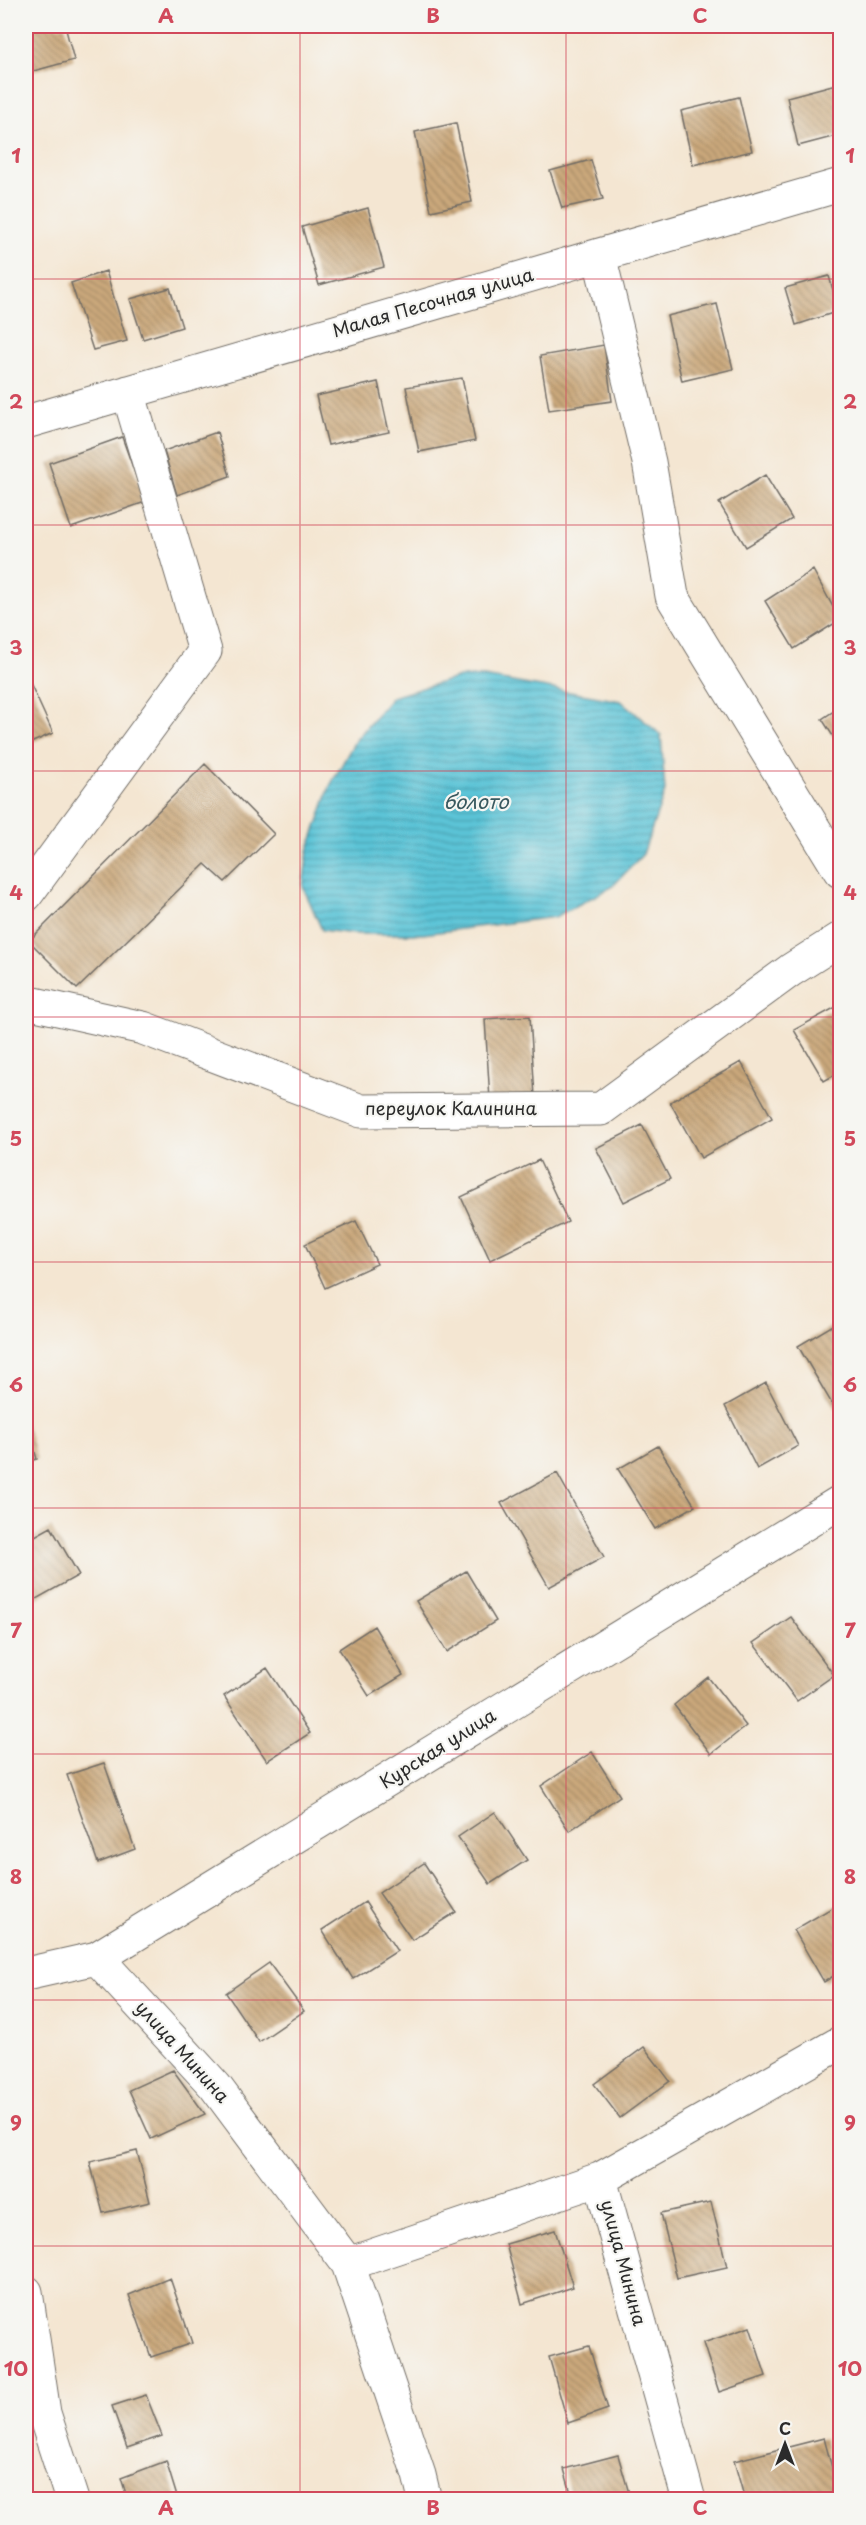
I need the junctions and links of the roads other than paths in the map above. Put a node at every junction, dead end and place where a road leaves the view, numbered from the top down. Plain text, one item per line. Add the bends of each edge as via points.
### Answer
1 (840, 185) edge
2 (599, 255) junction
3 (128, 392) junction
4 (26, 422) edge
5 (840, 871) edge
6 (26, 895) edge
7 (840, 939) edge
8 (26, 1002) edge
9 (840, 1502) edge
10 (97, 1958) junction
11 (26, 1974) edge
12 (840, 2043) edge
13 (600, 2179) junction
14 (348, 2264) junction
15 (26, 2292) edge
16 (72, 2499) edge
17 (425, 2499) edge
18 (689, 2499) edge

1 - 2 street, Малая Песочная улица
2 - 3 street, Малая Песочная улица
2 - 5 street via 649,462 672,596
3 - 4 street, Малая Песочная улица
3 - 6 street via 205,651
7 - 8 street, переулок Калинина via 790,970 601,1109 361,1111 143,1028
9 - 10 street, Курская улица
10 - 11 street, Курская улица
10 - 14 street, улица Минина via 215,2086
12 - 13 street
13 - 14 street, улица Минина
13 - 18 street, улица Минина
14 - 17 street, улица Минина
15 - 16 street via 44,2413

